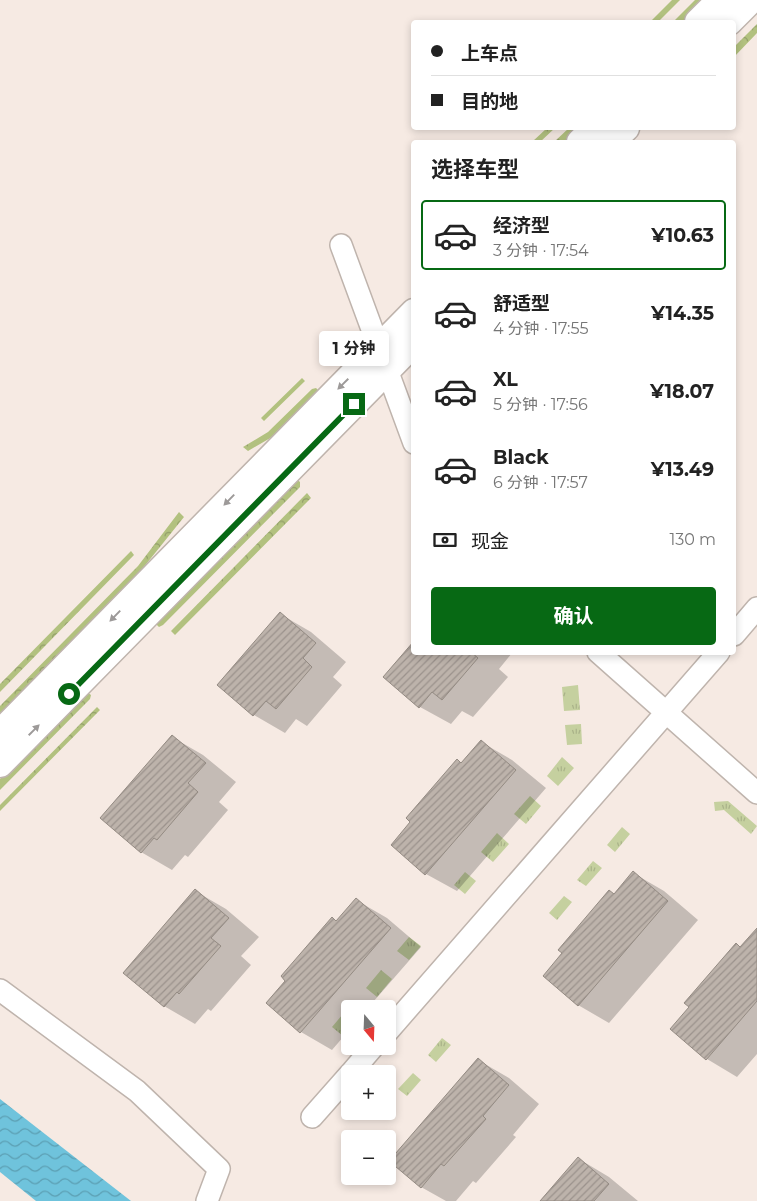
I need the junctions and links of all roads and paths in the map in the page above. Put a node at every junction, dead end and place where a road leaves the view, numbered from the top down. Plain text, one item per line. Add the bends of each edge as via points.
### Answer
1 (720, 0) edge
2 (751, 0) edge
3 (700, 20) edge
4 (731, 20) edge
5 (593, 130) edge
6 (624, 130) edge
7 (582, 140) edge
8 (613, 140) edge
9 (340, 245) dead end
10 (411, 316) edge
11 (411, 345) edge
12 (382, 360) junction
13 (411, 435) edge
14 (757, 608) edge
15 (736, 634) edge
16 (601, 655) edge
17 (716, 655) edge
18 (667, 713) junction
19 (0, 733) edge
20 (0, 764) edge
21 (757, 793) edge
22 (0, 990) edge
23 (396, 1022) edge
24 (366, 1055) edge
25 (358, 1065) edge
26 (341, 1084) edge
27 (312, 1117) dead end
28 (207, 1201) edge

1 - 3 street
2 - 4 street
5 - 7 street
6 - 8 street
9 - 12 street
10 - 12 street
11 - 12 street
12 - 13 street
12 -> 19 street
20 -> 12 street
14 - 15 street
16 - 18 street
17 - 18 street
18 - 21 street
18 - 23 street
22 - 28 street via 137,1091 219,1169
24 - 25 street
26 - 27 street

